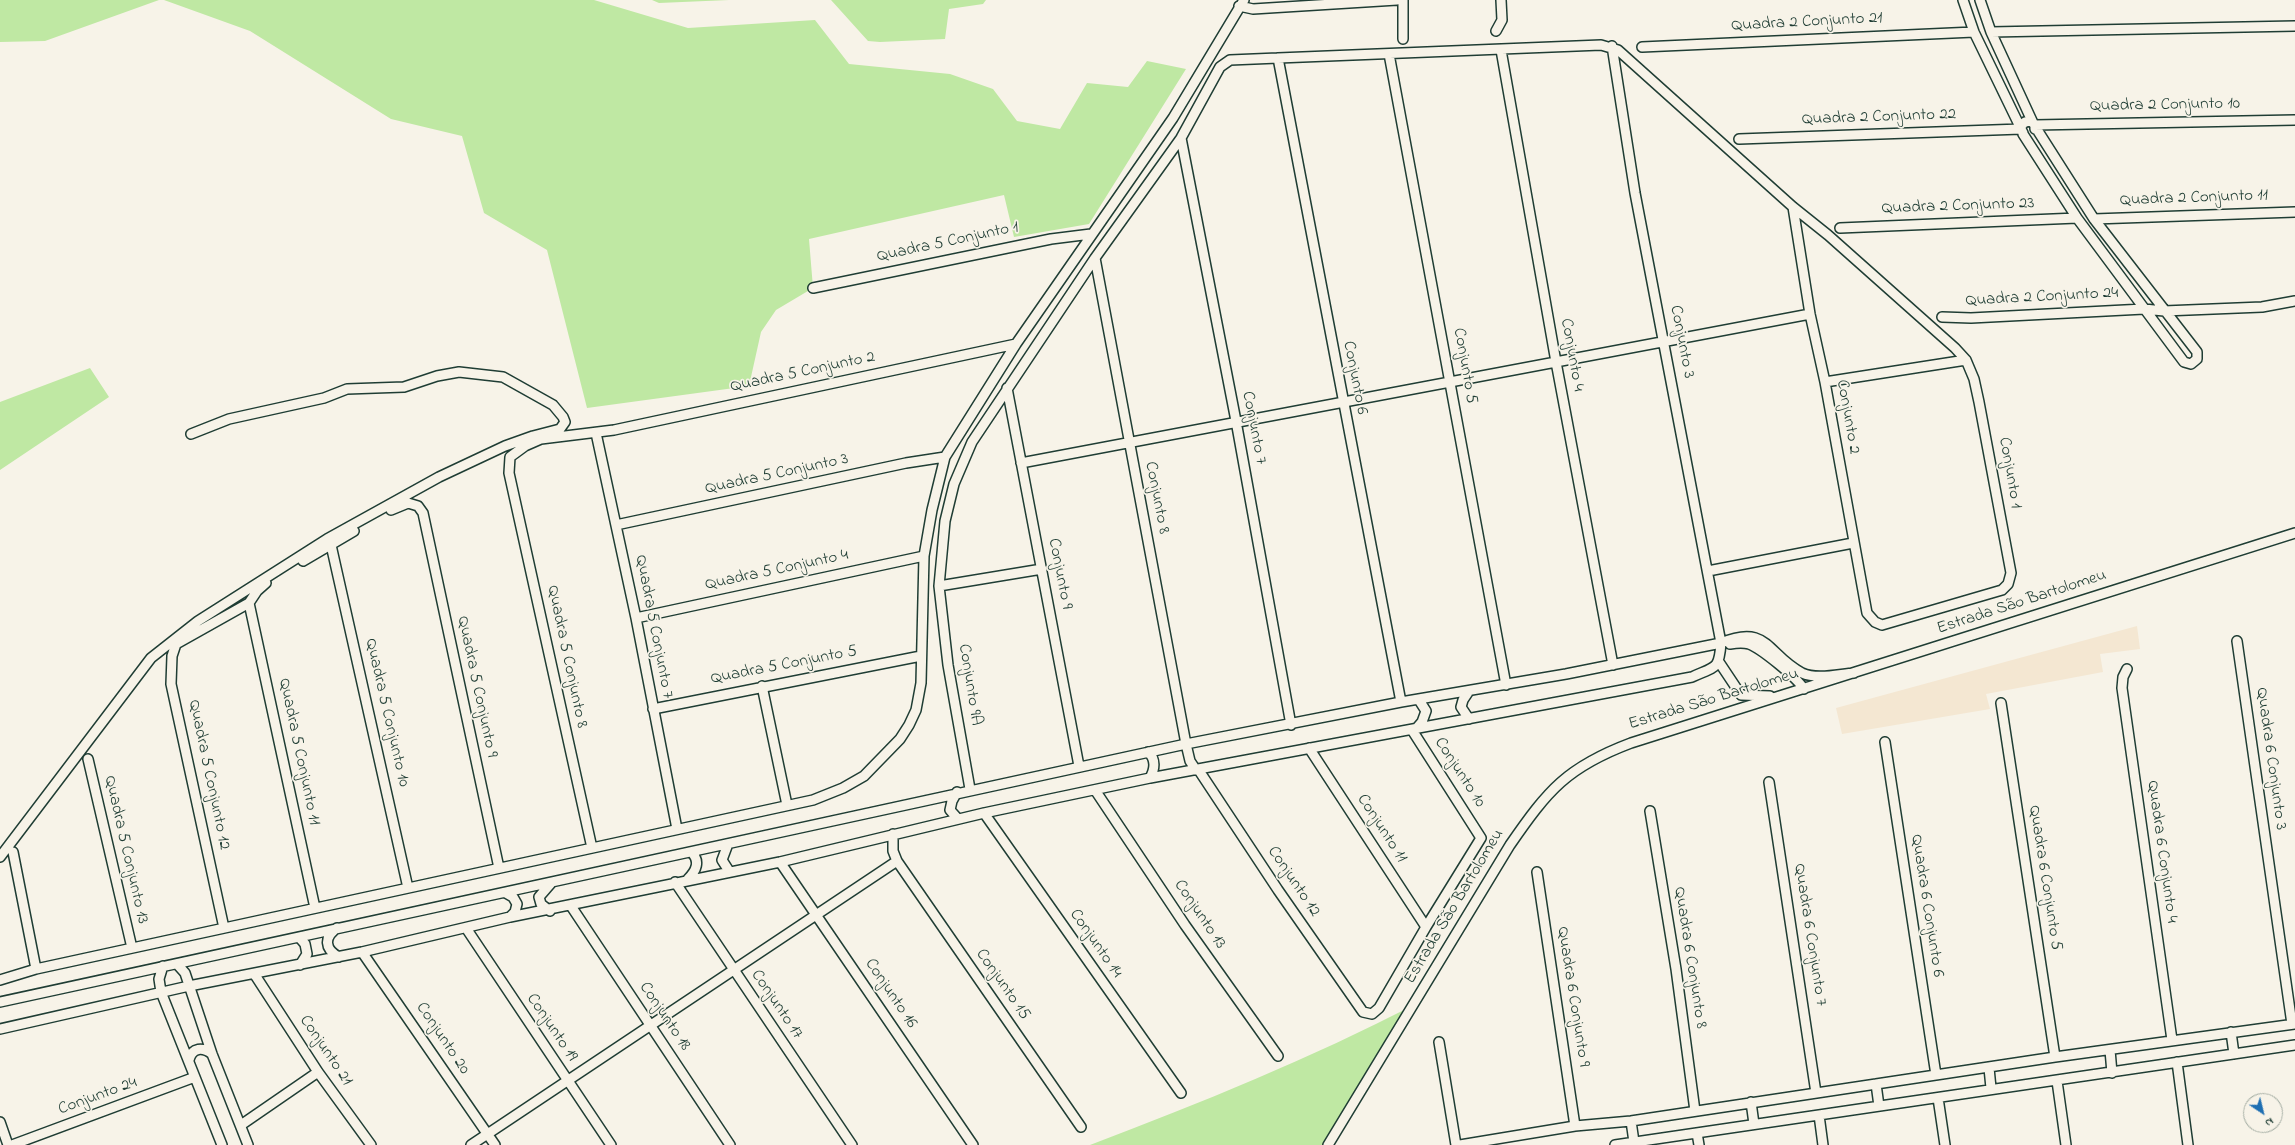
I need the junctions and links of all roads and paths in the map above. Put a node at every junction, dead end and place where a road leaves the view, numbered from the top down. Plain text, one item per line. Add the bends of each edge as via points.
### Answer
1 (1397, 0) edge
2 (1403, 0) edge
3 (1501, 0) edge
4 (1963, 0) edge
5 (1980, 0) edge
6 (1242, 3) edge
7 (2295, 26) edge
8 (1496, 31) dead end
9 (1974, 32) junction
10 (1991, 32) junction
11 (1403, 39) dead end
12 (1612, 46) junction
13 (1642, 47) dead end
14 (1501, 50) junction
15 (1389, 54) junction
16 (1278, 58) junction
17 (2295, 120) edge
18 (2034, 125) junction
19 (2021, 130) junction
20 (1180, 138) junction
21 (1739, 139) dead end
22 (1793, 207) junction
23 (2295, 212) edge
24 (2077, 218) junction
25 (2094, 219) junction
26 (1840, 228) dead end
27 (1091, 234) junction
28 (1095, 258) junction
29 (813, 288) dead end
30 (2295, 301) edge
31 (2144, 309) junction
32 (2164, 312) junction
33 (1810, 314) junction
34 (1942, 317) dead end
35 (1664, 342) junction
36 (1016, 344) junction
37 (1966, 360) junction
38 (1556, 362) junction
39 (1451, 382) junction
40 (1825, 382) junction
41 (1007, 388) junction
42 (1342, 402) junction
43 (1236, 422) junction
44 (596, 433) junction
45 (191, 434) dead end
46 (1129, 442) junction
47 (945, 457) junction
48 (1021, 463) junction
49 (509, 473) joint
50 (616, 525) junction
51 (2295, 533) edge
52 (1853, 543) junction
53 (331, 546) junction
54 (924, 556) junction
55 (1042, 569) junction
56 (1708, 572) junction
57 (939, 586) junction
58 (249, 603) junction
59 (636, 618) junction
60 (1882, 624) joint
61 (2237, 641) dead end
62 (1721, 643) junction
63 (921, 656) junction
64 (1613, 664) junction
65 (1718, 664) junction
66 (2127, 669) dead end
67 (1854, 673) junction
68 (1506, 685) junction
69 (762, 686) junction
70 (1804, 688) junction
71 (1469, 692) junction
72 (1781, 696) junction
73 (1419, 700) junction
74 (1401, 702) junction
75 (2002, 703) dead end
76 (1742, 708) junction
77 (653, 709) junction
78 (1469, 719) junction
79 (1291, 725) junction
80 (1414, 729) junction
81 (1885, 742) dead end
82 (1186, 744) junction
83 (1309, 748) junction
84 (1148, 752) junction
85 (88, 759) dead end
86 (1079, 766) junction
87 (1197, 769) junction
88 (1150, 778) junction
89 (1769, 782) dead end
90 (970, 789) junction
91 (1095, 790) junction
92 (957, 792) junction
93 (787, 806) junction
94 (1650, 811) dead end
95 (984, 812) junction
96 (958, 819) junction
97 (677, 829) junction
98 (893, 834) junction
99 (728, 844) junction
100 (592, 848) junction
101 (13, 852) dead end
102 (691, 852) junction
103 (0, 857) edge
104 (897, 861) junction
105 (780, 862) junction
106 (499, 868) junction
107 (729, 871) junction
108 (1537, 872) dead end
109 (688, 879) junction
110 (552, 882) junction
111 (675, 882) junction
112 (408, 888) junction
113 (506, 893) junction
114 (571, 906) junction
115 (315, 908) junction
116 (550, 911) junction
117 (817, 916) junction
118 (510, 917) junction
119 (1426, 927) junction
120 (224, 928) junction
121 (337, 928) junction
122 (466, 928) junction
123 (299, 937) junction
124 (132, 948) junction
125 (362, 952) junction
126 (339, 957) junction
127 (177, 964) junction
128 (300, 965) junction
129 (163, 966) junction
130 (36, 969) junction
131 (734, 970) junction
132 (254, 975) junction
133 (0, 980) edge
134 (189, 986) junction
135 (161, 992) junction
136 (0, 1002) edge
137 (2293, 1024) edge
138 (651, 1026) junction
139 (0, 1029) edge
140 (2232, 1032) junction
141 (2172, 1040) junction
142 (1439, 1042) dead end
143 (2295, 1045) edge
144 (2110, 1050) junction
145 (212, 1054) junction
146 (2234, 1054) junction
147 (1278, 1056) dead end
148 (2055, 1057) junction
149 (189, 1060) junction
150 (2177, 1062) junction
151 (1989, 1068) junction
152 (318, 1072) junction
153 (2112, 1072) junction
154 (1936, 1076) junction
155 (195, 1077) junction
156 (567, 1080) junction
157 (2057, 1081) junction
158 (1876, 1084) junction
159 (1992, 1088) junction
160 (1181, 1093) dead end
161 (1816, 1093) junction
162 (1938, 1098) junction
163 (1751, 1102) junction
164 (1879, 1106) junction
165 (1695, 1111) junction
166 (1819, 1115) junction
167 (1631, 1121) junction
168 (0, 1122) edge
169 (1754, 1124) junction
170 (241, 1125) junction
171 (1575, 1126) junction
172 (1081, 1127) dead end
173 (1697, 1133) junction
174 (488, 1134) junction
175 (1515, 1141) edge
176 (1634, 1142) junction
177 (8, 1145) edge
178 (12, 1145) edge
179 (222, 1145) edge
180 (248, 1145) edge
181 (371, 1145) edge
182 (471, 1145) edge
183 (495, 1145) edge
184 (611, 1145) edge
185 (730, 1145) edge
186 (852, 1145) edge
187 (973, 1145) edge
188 (1328, 1145) edge
189 (1456, 1145) edge
190 (1460, 1145) edge
191 (1615, 1145) edge
192 (1699, 1145) edge
193 (1823, 1145) edge
194 (1945, 1145) edge
195 (2066, 1145) edge
196 (2188, 1145) edge

1 - 6 street via 1253,9
2 - 11 street
3 - 8 street via 1502,20
4 - 9 street
5 - 10 street
6 - 27 street via 1173,118
7 - 10 street
9 - 13 street, Quadra 2 Conjunto 21
9 - 19 street
10 - 18 street
12 - 14 street
12 - 22 street
12 - 35 street, Conjunto 3 via 1635,193
14 - 15 street
14 - 38 street, Conjunto 4
15 - 16 street
15 - 39 street, Conjunto 5
16 - 20 street, Conjunto 9A via 1245,58 1225,62 1216,73
16 - 42 street, Conjunto 6
17 - 18 street, Quadra 2 Conjunto 10
18 - 19 street, Quadra 2 Conjunto 10 via 2025,122
18 - 25 street
19 - 21 street, Quadra 2 Conjunto 22
19 - 24 street
20 - 28 street, Conjunto 9A
20 - 43 street, Conjunto 7
22 - 33 street, Conjunto 2
22 - 37 street via 1921,316
23 - 25 street, Quadra 2 Conjunto 11
24 - 26 street, Quadra 2 Conjunto 23
24 - 31 street
25 - 32 street
27 - 29 street, Quadra 5 Conjunto 1 via 1051,239
27 - 36 street
28 - 41 street, Conjunto 9A
28 - 46 street, Conjunto 8
30 - 32 street, Quadra 2 Conjunto 24 via 2262,307
31 - 32 street, Quadra 2 Conjunto 24
31 - 32 street via 2184,362 2191,364 2197,359 2197,352
31 - 34 street, Quadra 2 Conjunto 24 via 1971,318
33 - 35 street
33 - 40 street, Conjunto 2
35 - 38 street
35 - 56 street, Conjunto 3
36 - 44 street, Quadra 5 Conjunto 2
36 - 47 street
37 - 40 street
37 - 60 street, Conjunto 1 via 1974,379 1979,402 2011,573 2008,584 2002,590
38 - 39 street
38 - 64 street, Conjunto 4
39 - 42 street
39 - 68 street, Conjunto 5
40 - 52 street, Conjunto 2
41 - 48 street, Conjunto 9
41 - 57 street, Conjunto 9A via 972,442 954,484 945,521
42 - 43 street
42 - 74 street, Conjunto 6
43 - 46 street
43 - 79 street, Conjunto 7
44 - 49 street, Quadra 5 Conjunto 2 via 541,440 525,446 510,457
44 - 50 street, Quadra 5 Conjunto 7
45 - 103 street via 229,419 324,398 347,389 404,387 459,372 503,377 553,406 565,422 560,429 505,446 439,477 327,539 192,625 151,658
46 - 48 street
46 - 82 street, Conjunto 8
47 - 50 street, Quadra 5 Conjunto 3 via 906,463
47 - 54 street
48 - 55 street, Conjunto 9
49 - 100 street, Quadra 5 Conjunto 8
50 - 59 street, Quadra 5 Conjunto 7
51 - 67 street, Estrada São Bartolomeu
52 - 56 street
52 - 60 street, Conjunto 2 via 1867,614 1875,622
53 - 58 street via 262,586
53 - 106 street, Quadra 5 Conjunto 9 via 405,504 418,506 423,513
53 - 112 street, Quadra 5 Conjunto 10
54 - 59 street, Quadra 5 Conjunto 4
54 - 63 street
55 - 57 street
55 - 86 street, Conjunto 9
56 - 62 street, Conjunto 3
57 - 90 street, Conjunto 9A via 948,665
58 - 115 street, Quadra 5 Conjunto 11
58 - 120 street, Quadra 5 Conjunto 12 via 206,629 180,640 174,648 171,684
59 - 77 street, Quadra 5 Conjunto 7
61 - 137 street, Quadra 6 Conjunto 3
62 - 64 street
62 - 65 street, Conjunto 3
62 - 67 street via 1752,635 1802,673 1814,676
62 - 70 street via 1754,646 1796,678
63 - 69 street, Quadra 5 Conjunto 5
63 - 93 street via 921,683 916,710 900,739 864,776 813,800
64 - 68 street
65 - 72 street via 1741,695
65 - 76 street
65 - 78 street via 1692,676
66 - 141 street, Quadra 6 Conjunto 4 via 2122,688
67 - 70 street, Estrada São Bartolomeu
68 - 71 street
69 - 77 street, Quadra 5 Conjunto 5
69 - 93 street
70 - 72 street, Estrada São Bartolomeu
71 - 73 street
71 - 78 street via 1461,707
72 - 76 street, Estrada São Bartolomeu
73 - 74 street
73 - 80 street via 1426,711 1422,722
74 - 79 street
75 - 148 street, Quadra 6 Conjunto 5
76 - 188 street, Estrada São Bartolomeu via 1611,750 1580,767 1549,792 1510,845
77 - 97 street, Quadra 5 Conjunto 7
78 - 80 street
79 - 82 street
80 - 83 street
80 - 119 street, Conjunto 10 via 1481,838
81 - 154 street, Quadra 6 Conjunto 6
82 - 84 street
82 - 87 street, Conjunto 8 via 1190,761
83 - 87 street
83 - 119 street, Conjunto 11
84 - 86 street
84 - 88 street via 1154,763
85 - 124 street, Quadra 5 Conjunto 13
86 - 90 street
87 - 88 street
87 - 119 street, Conjunto 12 via 1363,1012 1372,1014 1379,1008
88 - 91 street
89 - 161 street, Quadra 6 Conjunto 7
90 - 92 street
91 - 95 street
91 - 147 street, Conjunto 13
92 - 96 street via 950,810
92 - 99 street
93 - 97 street
94 - 165 street, Quadra 6 Conjunto 8 via 1676,969
95 - 96 street
95 - 160 street, Conjunto 14
96 - 98 street
97 - 100 street
98 - 104 street via 893,851
98 - 105 street
99 - 102 street
99 - 107 street via 722,860
100 - 106 street
101 - 130 street
102 - 109 street via 697,864 696,870
102 - 110 street
104 - 117 street
104 - 172 street, Conjunto 15
105 - 107 street
105 - 117 street, Conjunto 16
106 - 112 street
107 - 109 street
108 - 171 street, Quadra 6 Conjunto 9
109 - 111 street
110 - 113 street
110 - 116 street via 539,897 541,904
111 - 114 street
111 - 131 street, Conjunto 17
112 - 115 street
113 - 118 street via 513,897 517,904 515,912
113 - 121 street
114 - 116 street
114 - 138 street, Conjunto 18
115 - 120 street
116 - 118 street
117 - 131 street
117 - 187 street, Conjunto 16
118 - 122 street
120 - 124 street
121 - 123 street
121 - 126 street via 327,943 331,952
122 - 125 street
122 - 156 street, Conjunto 19
123 - 127 street
123 - 128 street via 305,944 307,954
124 - 130 street
125 - 126 street
125 - 174 street, Conjunto 20
126 - 128 street
127 - 129 street
127 - 134 street via 185,973
128 - 132 street
129 - 135 street via 158,979
129 - 136 street
130 - 133 street
131 - 138 street
131 - 186 street, Conjunto 17
132 - 134 street
132 - 152 street, Conjunto 21
134 - 135 street
134 - 145 street
135 - 139 street
135 - 149 street
137 - 140 street
138 - 156 street
138 - 185 street, Conjunto 18
140 - 141 street
140 - 146 street
141 - 144 street
142 - 189 street
143 - 146 street
144 - 148 street
144 - 153 street
145 - 149 street via 205,1049 198,1049 192,1053
145 - 170 street
146 - 150 street
148 - 151 street
149 - 155 street
150 - 153 street
150 - 196 street
151 - 154 street
151 - 159 street
152 - 170 street
152 - 181 street, Conjunto 21
153 - 157 street
154 - 158 street
155 - 178 street, Conjunto 24
155 - 179 street
156 - 174 street
156 - 184 street, Conjunto 19
157 - 159 street
157 - 195 street
158 - 161 street
158 - 164 street
159 - 162 street
161 - 163 street
162 - 164 street
162 - 194 street
163 - 165 street
163 - 169 street
164 - 166 street
165 - 167 street
166 - 169 street
166 - 193 street
167 - 171 street
167 - 176 street
168 - 177 street
169 - 173 street
170 - 180 street
171 - 175 street
173 - 176 street
173 - 192 street
174 - 182 street
174 - 183 street, Conjunto 20
175 - 190 street
176 - 191 street

